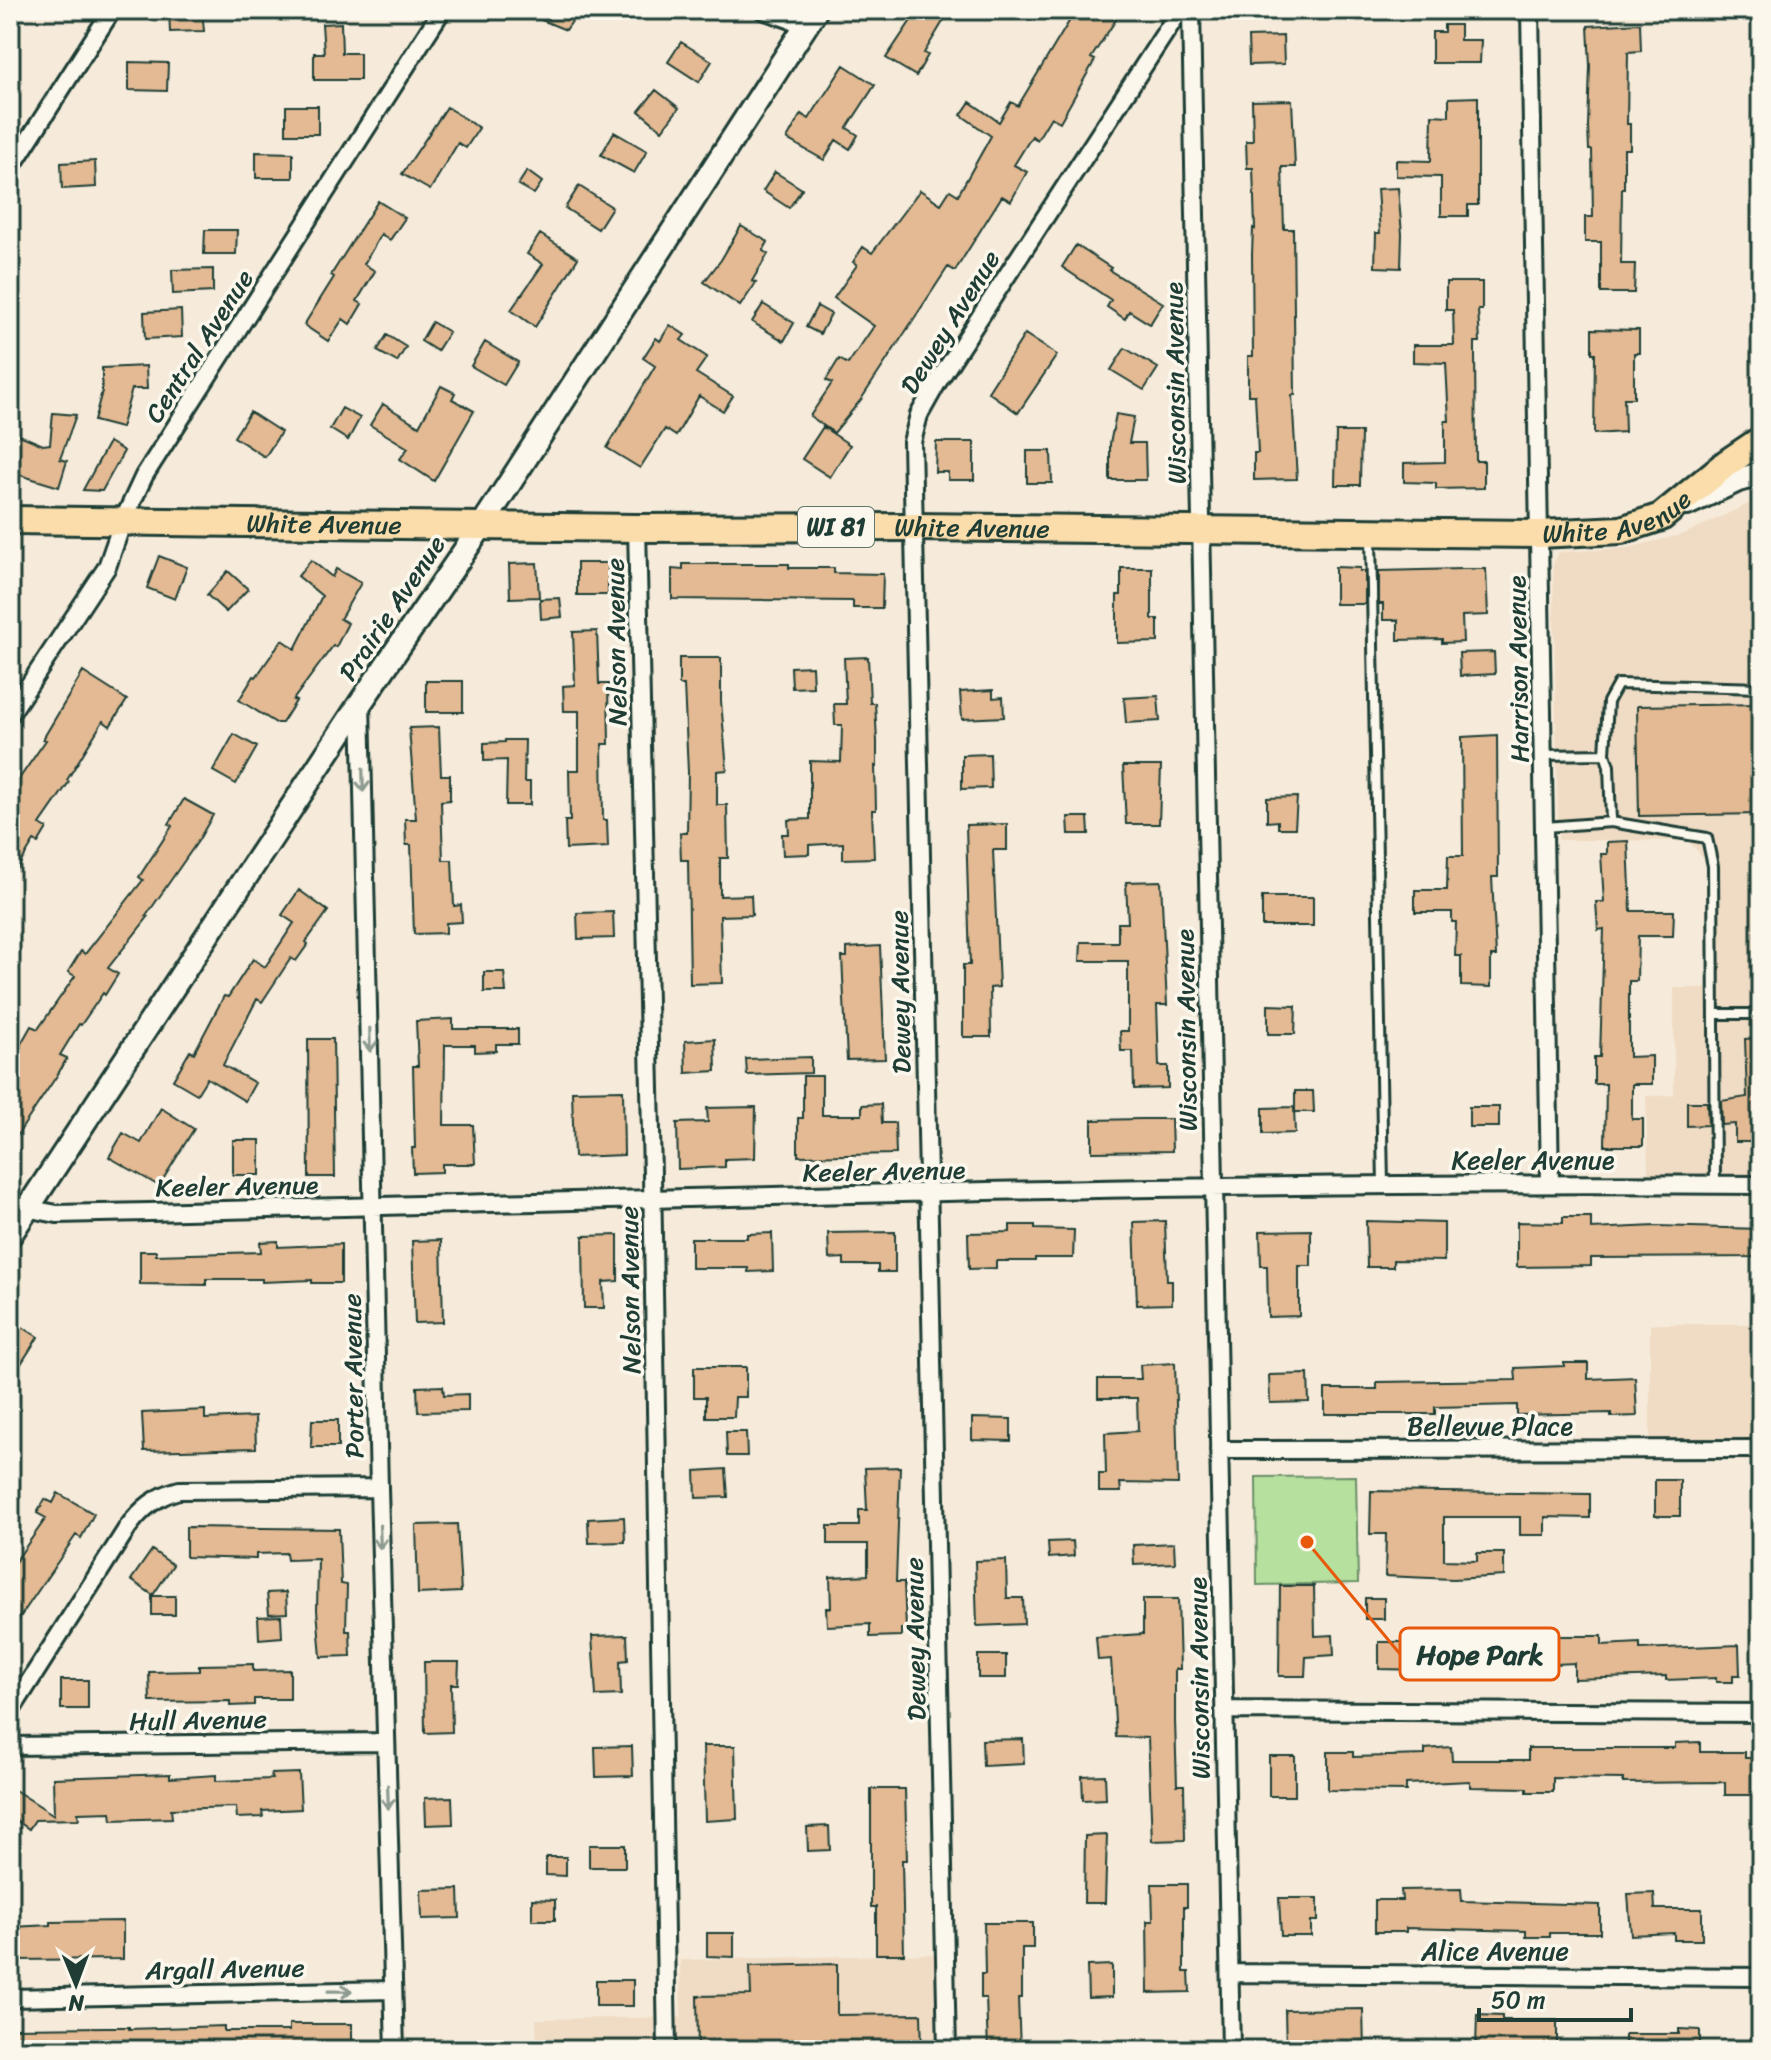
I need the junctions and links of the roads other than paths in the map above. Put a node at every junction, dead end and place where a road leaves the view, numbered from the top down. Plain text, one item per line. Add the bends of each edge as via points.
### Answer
1 (112, 10) edge
2 (442, 10) edge
3 (763, 10) edge
4 (1180, 10) edge
5 (1191, 10) edge
6 (1530, 10) edge
7 (811, 18) edge
8 (10, 169) edge
9 (1761, 440) edge
10 (1761, 474) edge
11 (1661, 517) junction
12 (10, 520) edge
13 (123, 521) junction
14 (483, 524) junction
15 (913, 527) junction
16 (637, 528) junction
17 (1201, 530) junction
18 (1370, 532) junction
19 (1539, 534) junction
20 (1761, 688) edge
21 (361, 702) junction
22 (10, 714) edge
23 (1605, 754) junction
24 (1543, 755) junction
25 (1611, 822) junction
26 (1544, 827) junction
27 (1714, 1014) junction
28 (1761, 1014) edge
29 (1550, 1183) junction
30 (1383, 1185) junction
31 (1715, 1185) junction
32 (1761, 1185) edge
33 (1213, 1187) junction
34 (930, 1194) junction
35 (653, 1200) junction
36 (19, 1207) edge
37 (374, 1207) junction
38 (10, 1235) edge
39 (1761, 1449) edge
40 (1219, 1450) junction
41 (379, 1488) junction
42 (1224, 1710) junction
43 (10, 1712) edge
44 (1761, 1713) edge
45 (386, 1742) junction
46 (10, 1746) edge
47 (1230, 1973) junction
48 (1761, 1977) edge
49 (393, 1990) junction
50 (10, 1998) edge
51 (395, 2050) edge
52 (667, 2050) edge
53 (947, 2050) edge
54 (1231, 2050) edge

1 - 8 street
2 - 13 street, Central Avenue via 144,476
3 - 7 street
4 - 15 street, Dewey Avenue via 919,415 912,442
5 - 17 street, Wisconsin Avenue
6 - 19 street, Harrison Avenue
7 - 14 main road, Prairie Avenue
9 - 11 main road, White Avenue / WI 81
10 - 11 main road
11 - 19 main road, White Avenue / WI 81 via 1621,530
12 - 13 main road, White Avenue / WI 81
13 - 14 main road, White Avenue / WI 81
13 - 22 street, Central Avenue via 107,567
14 - 16 main road, White Avenue / WI 81
14 - 21 main road, Prairie Avenue
15 - 16 main road, White Avenue / WI 81
15 - 17 main road, White Avenue / WI 81
15 - 34 street, Dewey Avenue
16 - 35 street, Nelson Avenue
17 - 18 main road, White Avenue / WI 81
17 - 33 street, Wisconsin Avenue
18 - 19 main road, White Avenue / WI 81
18 - 30 lane
19 - 24 street, Harrison Avenue
20 - 23 lane via 1618,684 1608,702
21 - 36 main road, Prairie Avenue
21 -> 37 street, Porter Avenue
23 - 24 lane
23 - 25 lane
24 - 26 street, Harrison Avenue
25 - 26 lane
25 - 27 lane via 1707,838 1713,866
26 - 29 street, Harrison Avenue
27 - 28 lane
27 - 31 lane
29 - 30 street, Keeler Avenue
29 - 31 street, Keeler Avenue
30 - 33 street, Keeler Avenue
31 - 32 street, Keeler Avenue
33 - 34 street, Keeler Avenue
33 - 40 street, Wisconsin Avenue
34 - 35 street, Keeler Avenue
34 - 53 street, Dewey Avenue
35 - 37 street, Keeler Avenue
35 - 52 street, Nelson Avenue
36 - 37 street, Keeler Avenue via 57,1214
36 - 38 main road, Prairie Avenue
37 - 41 street, Porter Avenue
39 - 40 street, Bellevue Place
40 - 42 street, Wisconsin Avenue
41 - 43 street via 204,1489 163,1495 128,1527
41 -> 45 street, Porter Avenue
42 - 44 street
42 - 47 street, Wisconsin Avenue
45 - 46 street, Hull Avenue
45 -> 49 street, Porter Avenue
47 - 48 street, Alice Avenue
47 - 54 street, Wisconsin Avenue
50 -> 49 street, Argall Avenue
49 - 51 street, Porter Avenue

